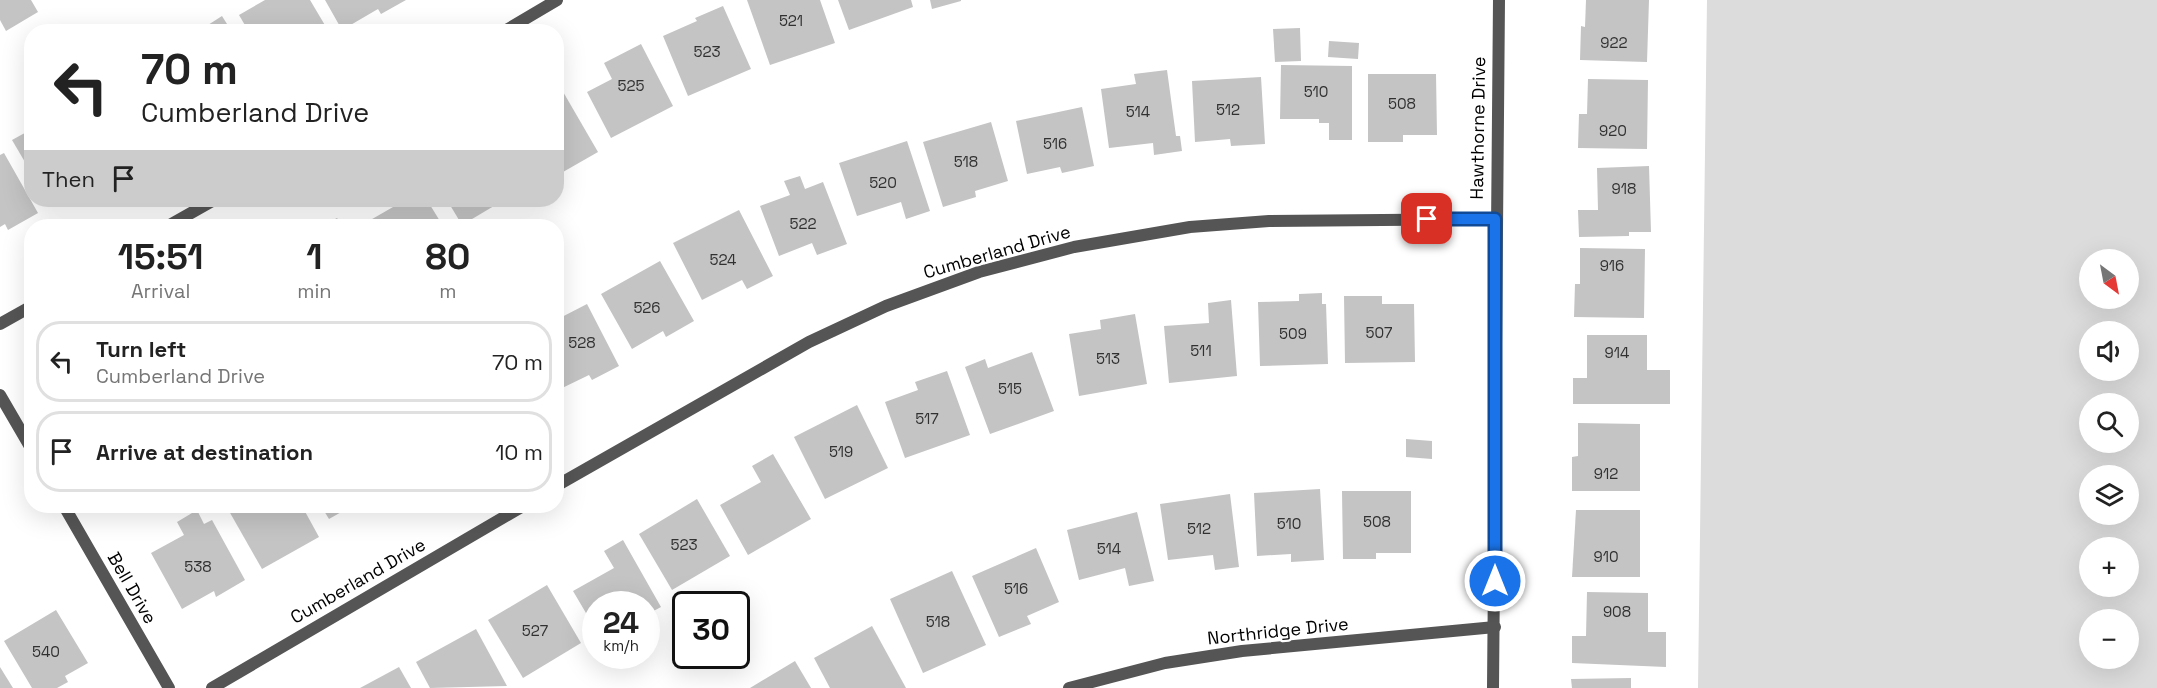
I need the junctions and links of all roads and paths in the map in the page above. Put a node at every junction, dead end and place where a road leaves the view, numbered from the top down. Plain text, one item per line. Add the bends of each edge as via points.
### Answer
1 (557, 0) edge
2 (1499, 0) edge
3 (516, 24) edge
4 (202, 207) edge
5 (180, 219) edge
6 (1495, 219) junction
7 (24, 310) edge
8 (0, 324) edge
9 (0, 395) edge
10 (24, 436) edge
11 (564, 481) edge
12 (68, 513) edge
13 (511, 513) edge
14 (1495, 627) junction
15 (169, 688) edge
16 (212, 688) edge
17 (1069, 688) edge
18 (1493, 688) edge

1 - 3 street
2 - 6 street, Hawthorne Drive
4 - 5 street
6 - 11 street, Cumberland Drive via 1269,221 1190,227 1074,247 979,272 886,306 809,342
6 - 14 street, Hawthorne Drive
7 - 8 street
9 - 10 street
12 - 15 street, Bell Drive
13 - 16 street, Cumberland Drive
14 - 17 street, Northridge Drive via 1242,651 1165,663
14 - 18 street, Hawthorne Drive

